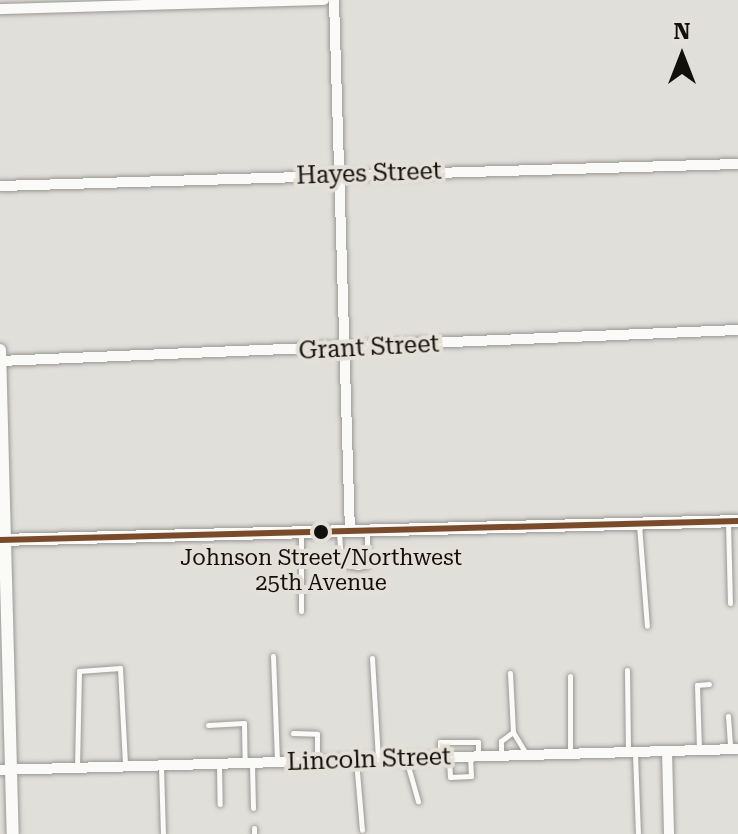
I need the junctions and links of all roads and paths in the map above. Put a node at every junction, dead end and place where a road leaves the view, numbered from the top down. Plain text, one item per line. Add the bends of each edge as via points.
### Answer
1 (324, 0) edge
2 (334, 0) edge
3 (0, 9) edge
4 (738, 164) edge
5 (338, 175) junction
6 (0, 186) edge
7 (738, 330) edge
8 (0, 350) edge
9 (347, 350) junction
10 (0, 360) edge
11 (733, 521) edge
12 (639, 524) junction
13 (367, 531) junction
14 (344, 532) junction
15 (301, 533) junction
16 (2, 540) edge
17 (730, 603) dead end
18 (301, 611) dead end
19 (647, 626) dead end
20 (273, 656) dead end
21 (372, 658) dead end
22 (627, 670) dead end
23 (510, 673) dead end
24 (570, 676) dead end
25 (709, 684) dead end
26 (728, 716) dead end
27 (208, 725) dead end
28 (513, 732) junction
29 (293, 733) dead end
30 (734, 749) edge
31 (699, 750) junction
32 (667, 751) junction
33 (632, 752) junction
34 (570, 754) junction
35 (526, 755) junction
36 (474, 756) junction
37 (501, 756) junction
38 (444, 757) junction
39 (406, 758) junction
40 (378, 759) junction
41 (356, 760) junction
42 (317, 761) junction
43 (277, 762) junction
44 (249, 763) junction
45 (219, 764) junction
46 (125, 766) junction
47 (161, 766) junction
48 (77, 768) junction
49 (6, 770) edge
50 (418, 801) dead end
51 (220, 804) dead end
52 (253, 808) dead end
53 (362, 830) dead end
54 (13, 834) edge
55 (163, 834) edge
56 (638, 834) edge
57 (669, 834) edge

1 - 3 street
2 - 5 street
4 - 5 street, Hayes Street
5 - 6 street, Hayes Street
5 - 9 street
7 - 9 street, Grant Street
8 - 10 street
9 - 10 street, Grant Street
9 - 14 street
10 - 16 street
11 - 12 street
11 - 17 lane
12 - 13 street
12 - 19 lane
13 - 14 street
13 - 14 lane via 367,565 358,567 341,564
14 - 15 street
15 - 16 street
15 - 18 lane
16 - 49 street
20 - 43 lane
21 - 40 lane
22 - 33 lane
23 - 28 lane
24 - 34 lane
25 - 31 lane via 697,685
26 - 30 lane
27 - 44 lane via 244,723
28 - 35 lane via 525,742
28 - 37 lane via 501,741
29 - 42 lane via 317,734
30 - 31 street, Lincoln Street
31 - 32 street, Lincoln Street
32 - 33 street, Lincoln Street
32 - 57 street
33 - 34 street, Lincoln Street
33 - 56 lane
34 - 35 street, Lincoln Street
35 - 37 street, Lincoln Street
36 - 37 street, Lincoln Street
36 - 38 street, Lincoln Street
36 - 38 lane via 471,776 450,777
36 - 38 lane via 478,742 440,742
38 - 39 street, Lincoln Street
39 - 40 street, Lincoln Street
39 - 50 lane
40 - 41 street, Lincoln Street
41 - 42 street, Lincoln Street
41 - 53 lane
42 - 43 street, Lincoln Street
43 - 44 street, Lincoln Street
44 - 45 street, Lincoln Street
44 - 52 lane
45 - 47 street, Lincoln Street
45 - 51 lane
46 - 47 street, Lincoln Street
46 - 48 street, Lincoln Street
46 - 48 lane via 120,668 79,671
47 - 55 lane
48 - 49 street, Lincoln Street
49 - 54 street

